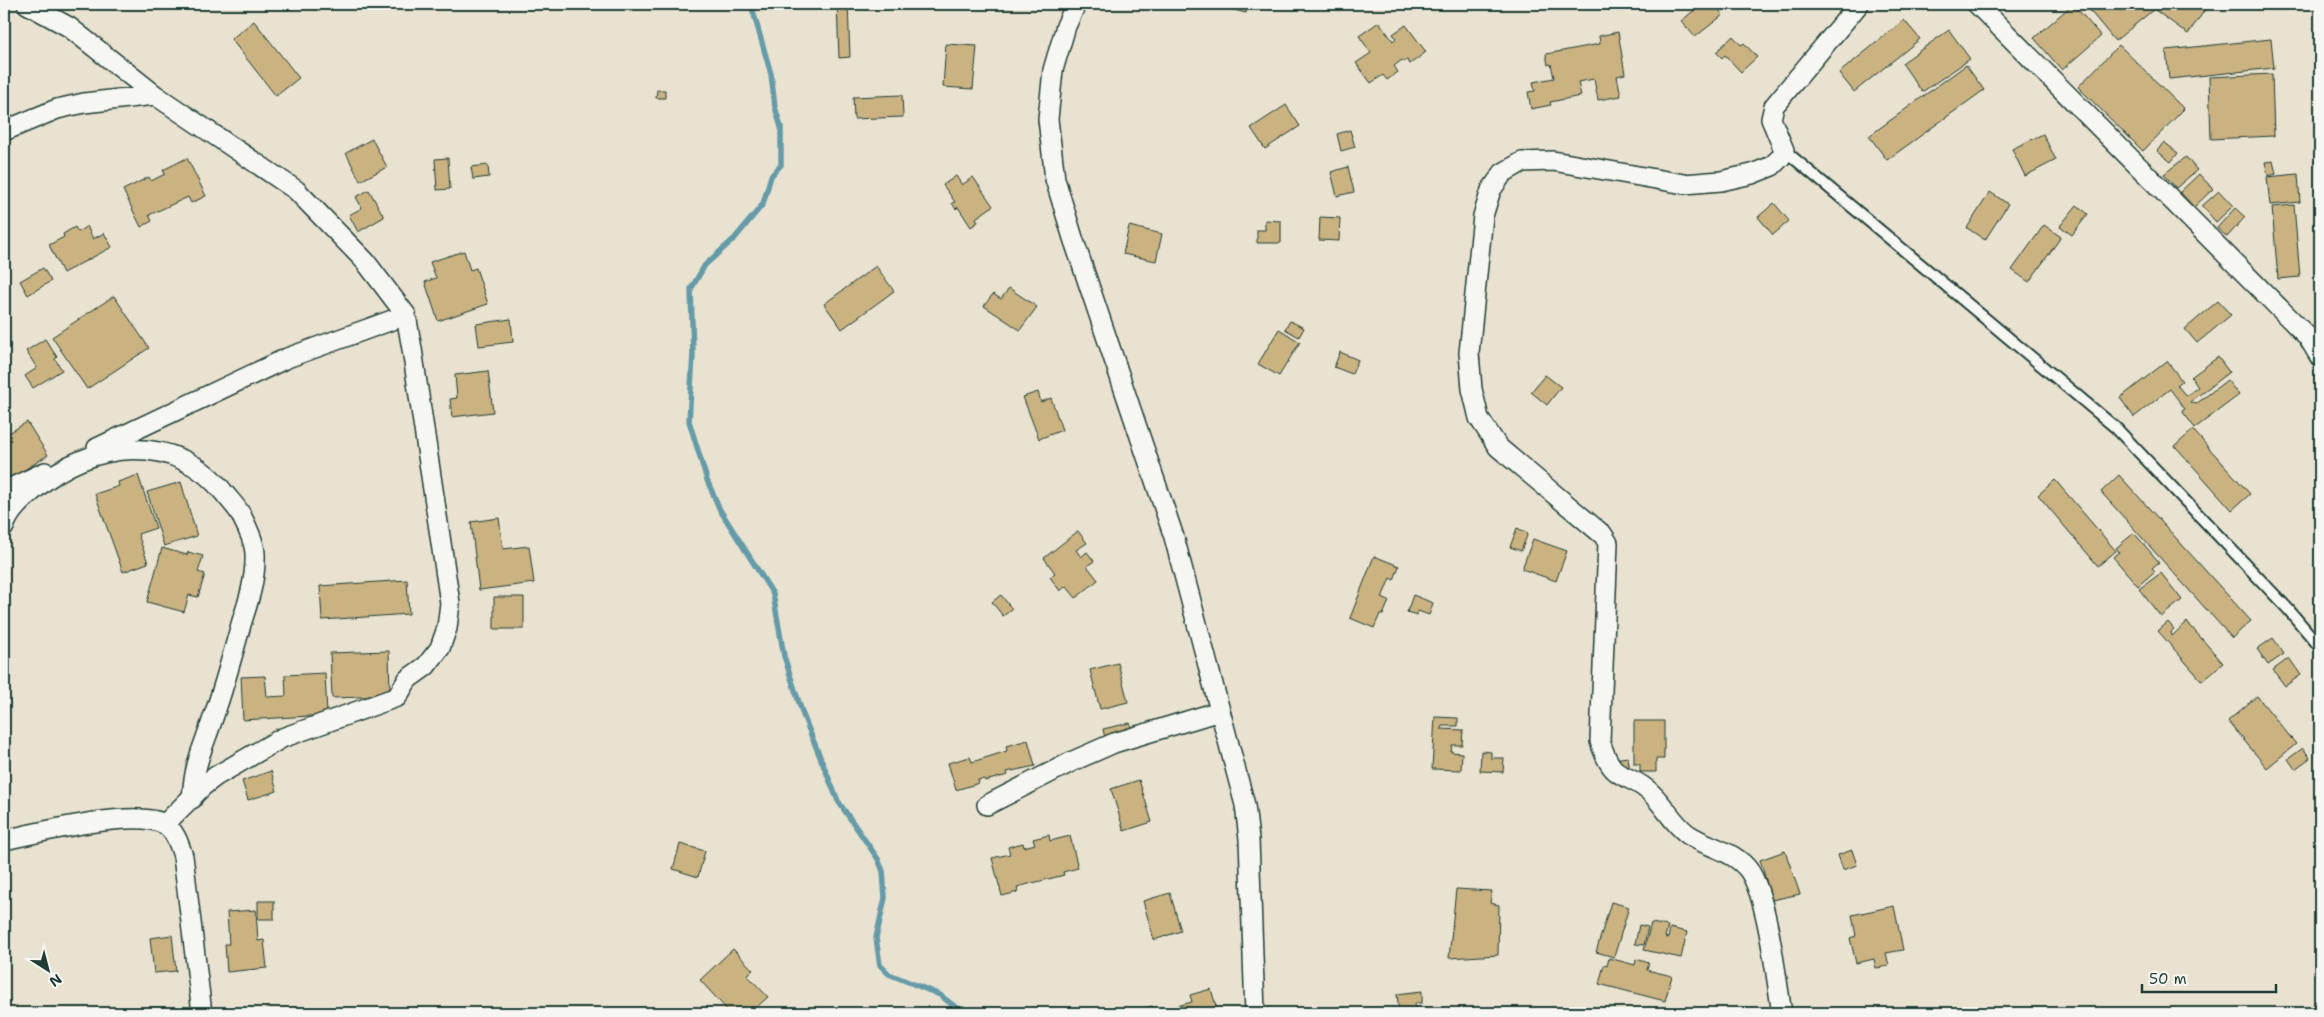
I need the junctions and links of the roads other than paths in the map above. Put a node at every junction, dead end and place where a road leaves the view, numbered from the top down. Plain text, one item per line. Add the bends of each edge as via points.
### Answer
1 (27, 4) edge
2 (1076, 4) edge
3 (1859, 4) edge
4 (1977, 4) edge
5 (155, 96) junction
6 (4, 131) edge
7 (1784, 150) junction
8 (406, 315) junction
9 (2320, 357) edge
10 (4, 491) edge
11 (4, 526) edge
12 (2320, 647) edge
13 (1220, 711) junction
14 (192, 799) junction
15 (987, 805) dead end
16 (165, 824) junction
17 (4, 840) edge
18 (202, 1013) edge
19 (1254, 1013) edge
20 (1782, 1013) edge

1 - 5 street via 69,27
2 - 13 street via 1053,70 1048,119 1055,179 1174,537
3 - 7 street via 1774,106 1772,119
4 - 9 street via 2308,336
5 - 6 street via 57,109
5 - 8 street via 296,190 365,261
7 - 12 lane via 2116,428
7 - 20 street via 1772,166 1721,182 1684,184 1554,161 1522,162 1503,173 1491,190 1483,216 1469,353 1472,390 1479,418 1498,447 1603,535 1608,543 1600,741 1606,760 1622,778 1642,786 1653,795 1689,835 1733,856 1749,871 1760,891
8 - 10 street via 287,358
8 - 14 street via 450,603 440,648 426,666 408,679 397,696 282,738 216,776
11 - 14 street via 6,518 20,502 69,465 94,456 136,448 162,451 190,462 216,483 243,516 255,553 252,588 214,717 198,754
13 - 15 street via 1114,743
13 - 19 street via 1245,805 1249,839
14 - 16 street
16 - 17 street via 148,818 91,822
16 - 18 street via 176,837 183,856

